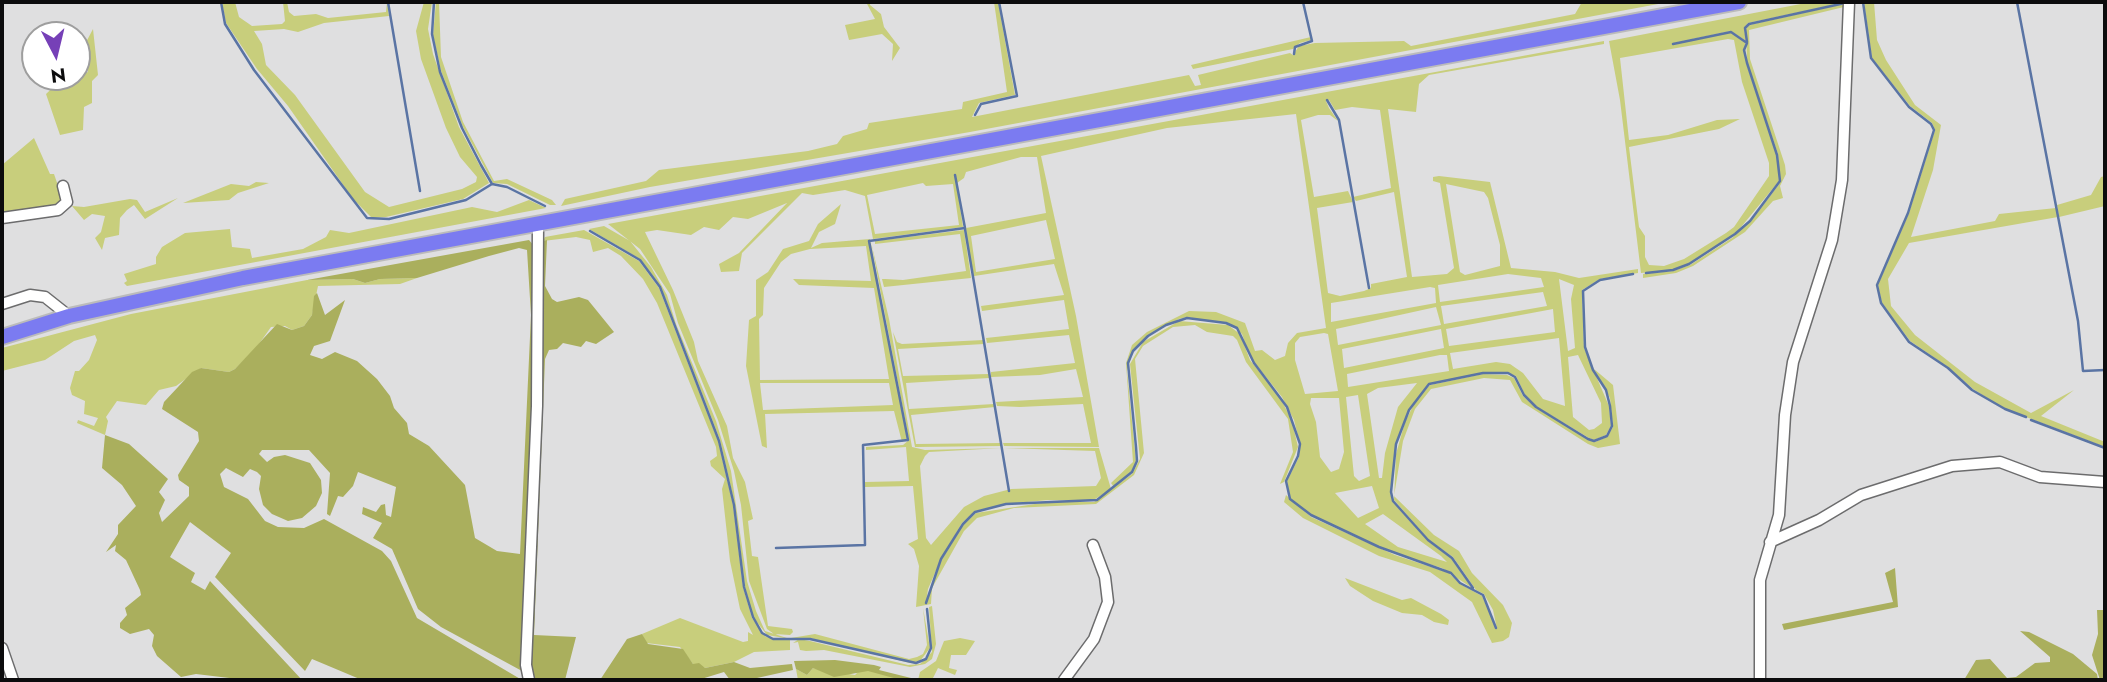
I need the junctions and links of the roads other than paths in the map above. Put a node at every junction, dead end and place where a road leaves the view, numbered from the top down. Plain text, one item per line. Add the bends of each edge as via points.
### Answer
1 (1739, 2) edge
2 (1849, 2) edge
3 (63, 186) dead end
4 (2, 218) edge
5 (538, 224) junction
6 (2, 303) edge
7 (69, 316) junction
8 (2, 337) edge
9 (2105, 482) edge
10 (1770, 542) junction
11 (1093, 545) dead end
12 (2, 648) edge
13 (13, 680) edge
14 (529, 680) edge
15 (1065, 680) edge
16 (1760, 680) edge

1 - 5 highway
2 - 10 street via 1842,180 1832,240 1793,362 1779,515
3 - 4 street via 67,202 58,210
5 - 7 highway via 243,278
5 - 14 street
6 - 7 street via 30,295 45,297
7 - 8 highway
9 - 10 street via 2040,477 2000,462 1952,466 1861,495
10 - 16 street via 1760,580
11 - 15 street via 1108,602 1094,639
12 - 13 street

